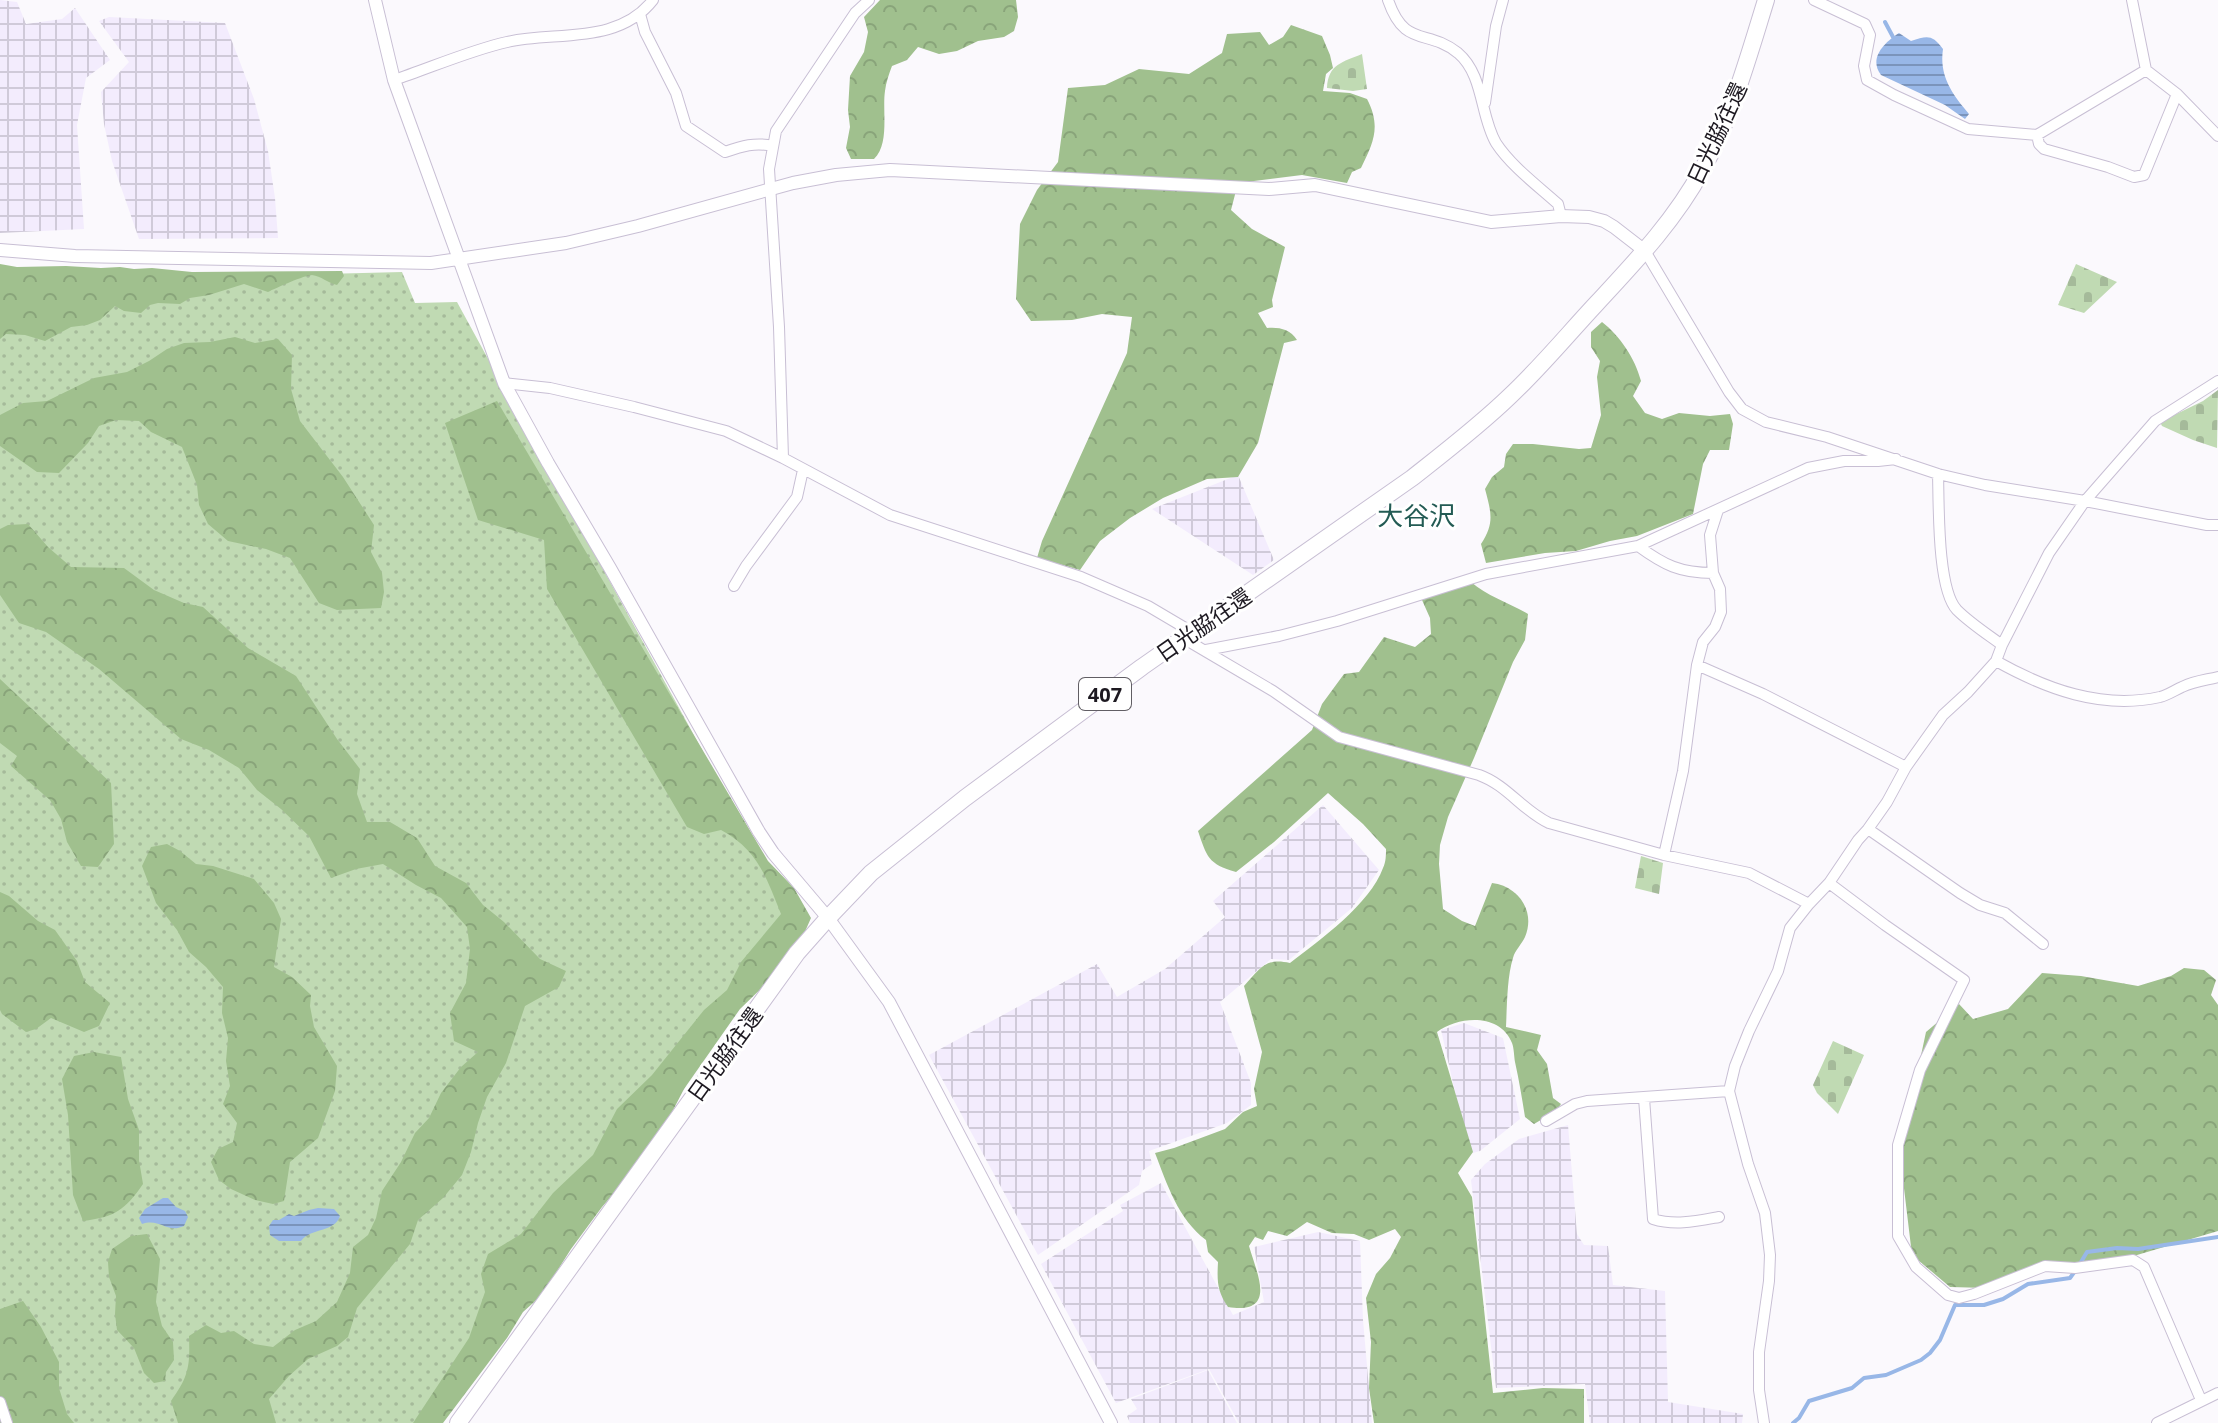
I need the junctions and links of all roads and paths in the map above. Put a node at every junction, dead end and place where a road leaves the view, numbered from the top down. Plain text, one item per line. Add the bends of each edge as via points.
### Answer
1 (375, 0) edge
2 (852, 0) edge
3 (869, 0) edge
4 (1388, 0) edge
5 (1503, 0) edge
6 (1766, 0) edge
7 (1814, 0) edge
8 (2132, 0) edge
9 (647, 5) edge
10 (855, 13) junction
11 (2146, 70) junction
12 (394, 80) junction
13 (2177, 94) junction
14 (1484, 105) junction
15 (2037, 135) junction
16 (2218, 136) edge
17 (773, 146) junction
18 (769, 189) junction
19 (1561, 216) junction
20 (0, 250) edge
21 (1645, 251) junction
22 (457, 259) junction
23 (2218, 381) edge
24 (504, 383) junction
25 (783, 458) junction
26 (1896, 459) junction
27 (803, 470) junction
28 (1938, 474) junction
29 (2085, 501) junction
30 (1718, 510) junction
31 (2218, 525) edge
32 (1638, 546) junction
33 (1713, 573) junction
34 (734, 586) dead end
35 (1187, 635) junction
36 (2002, 645) junction
37 (1206, 650) junction
38 (1996, 661) junction
39 (1697, 665) junction
40 (2218, 677) edge
41 (1906, 767) junction
42 (1868, 829) junction
43 (1664, 855) junction
44 (1829, 883) junction
45 (1809, 904) junction
46 (828, 918) junction
47 (2043, 944) dead end
48 (1729, 1091) junction
49 (1644, 1098) junction
50 (1546, 1121) dead end
51 (1719, 1217) dead end
52 (2218, 1393) edge
53 (2201, 1400) junction
54 (0, 1402) edge
55 (7, 1423) edge
56 (458, 1423) edge
57 (1111, 1423) edge
58 (1764, 1423) edge
59 (2157, 1423) edge

1 - 12 street
2 - 10 street
3 - 10 street
4 - 14 street via 1402,27 1458,53
5 - 14 street
6 - 21 highway, 日光脇往還 / 407 via 1716,143 1681,205
7 - 15 street via 1865,24 1870,35 1867,80 1968,129
8 - 11 street
9 - 12 street via 623,25 605,31 506,42
9 - 17 street via 645,32 676,93 686,126 725,152 760,143
10 - 17 street via 776,131
11 - 13 street
11 - 15 street
12 - 22 street
13 - 15 street via 2144,175 2134,177 2044,149
13 - 16 street
14 - 19 street via 1498,146 1558,204
17 - 18 street
18 - 19 street via 890,170 1269,189 1315,185 1491,222
18 - 22 street via 592,237
18 - 25 street
19 - 21 street via 1604,221
20 - 22 street via 153,258 431,263
21 - 26 street via 1742,409 1766,422
21 - 35 highway, 日光脇往還 / 407 via 1476,426 1412,478
22 - 24 street
23 - 29 street via 2155,421
24 - 25 street via 564,391 726,431
24 - 46 street via 759,832
25 - 27 street
26 - 28 street
26 - 30 street via 1808,468
27 - 34 street via 797,497
27 - 35 street via 890,515 1081,577 1148,606
28 - 29 street
28 - 36 street via 1949,598 1955,609
29 - 31 street
29 - 36 street via 2049,553
30 - 32 street
30 - 33 street via 1710,535
32 - 33 street via 1680,570
32 - 37 street via 1486,574 1337,621
33 - 39 street via 1721,612 1703,642
35 - 37 street
35 - 46 highway, 日光脇往還 / 407 via 930,825 871,873
36 - 38 street
37 - 43 street via 1339,737 1494,780 1549,823
38 - 40 street via 2051,687 2123,702 2166,695
38 - 41 street via 1943,715
39 - 41 street
39 - 43 street via 1683,771
41 - 42 street
42 - 44 street
42 - 47 street via 1960,893 2005,913
43 - 45 street via 1749,873
44 - 45 street
44 - 53 street via 1964,980 1920,1070 1898,1145 1898,1236 1916,1267 1959,1298 2045,1266 2075,1268 2133,1260 2144,1267
45 - 48 street via 1790,928
46 - 56 highway, 日光脇往還 / 407 via 797,953
46 - 57 street via 889,1002
48 - 49 street
48 - 58 street via 1765,1213 1770,1255 1759,1352
49 - 50 street via 1587,1101
49 - 51 street via 1653,1219 1684,1223
52 - 53 street
53 - 59 street
54 - 55 street

